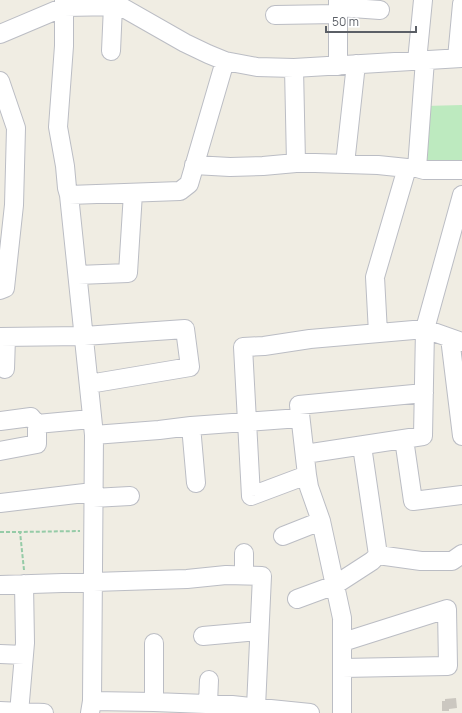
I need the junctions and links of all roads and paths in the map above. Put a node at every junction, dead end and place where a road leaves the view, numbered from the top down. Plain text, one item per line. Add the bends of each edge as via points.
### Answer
1 (423, 0) edge
2 (64, 4) edge
3 (462, 4) edge
4 (113, 6) junction
5 (338, 7) edge
6 (380, 10) dead end
7 (275, 14) dead end
8 (0, 34) edge
9 (111, 51) dead end
10 (460, 58) edge
11 (225, 61) junction
12 (421, 61) junction
13 (356, 64) junction
14 (338, 66) junction
15 (294, 68) junction
16 (0, 81) edge
17 (8, 161) edge
18 (296, 163) junction
19 (194, 164) junction
20 (345, 164) junction
21 (412, 168) junction
22 (462, 170) edge
23 (133, 193) junction
24 (69, 195) junction
25 (462, 196) edge
26 (4, 258) edge
27 (78, 275) junction
28 (0, 290) edge
29 (424, 329) junction
30 (378, 333) junction
31 (84, 336) junction
32 (3, 337) edge
33 (456, 340) edge
34 (5, 369) dead end
35 (89, 384) junction
36 (424, 393) junction
37 (300, 418) junction
38 (0, 420) edge
39 (246, 422) junction
40 (37, 424) junction
41 (191, 426) junction
42 (92, 427) junction
43 (462, 436) edge
44 (404, 439) junction
45 (362, 446) junction
46 (0, 451) edge
47 (305, 454) junction
48 (306, 475) junction
49 (196, 483) dead end
50 (93, 495) junction
51 (462, 495) edge
52 (130, 496) dead end
53 (0, 503) edge
54 (321, 521) junction
55 (93, 530) junction
56 (0, 532) edge
57 (20, 532) junction
58 (282, 536) dead end
59 (244, 553) dead end
60 (462, 554) edge
61 (378, 555) junction
62 (244, 575) junction
63 (93, 582) junction
64 (24, 584) junction
65 (0, 585) edge
66 (335, 585) junction
67 (297, 600) dead end
68 (259, 631) junction
69 (203, 636) dead end
70 (455, 639) edge
71 (343, 642) junction
72 (154, 643) dead end
73 (0, 654) edge
74 (24, 655) junction
75 (342, 668) junction
76 (209, 680) dead end
77 (154, 702) junction
78 (208, 704) junction
79 (91, 707) edge
80 (256, 707) junction
81 (0, 711) edge
82 (19, 712) edge
83 (44, 713) edge
84 (310, 713) edge
85 (328, 713) edge
86 (342, 713) edge
87 (347, 713) edge

1 - 12 street
2 - 4 street
2 - 8 street
2 - 24 street via 64,46 58,127
3 - 10 street
4 - 9 street
4 - 11 street via 120,6 186,43
5 - 6 street
5 - 7 street
5 - 14 street
10 - 12 street
11 - 15 street via 257,67
11 - 19 street
12 - 13 street
12 - 21 street
13 - 14 street
13 - 20 street
14 - 15 street
15 - 18 street
16 - 17 street via 16,128
17 - 26 street via 14,205
18 - 19 street via 237,166
18 - 20 street
19 - 23 street via 189,184 180,191
20 - 21 street
21 - 22 street
21 - 30 street via 375,277
23 - 24 street
23 - 27 street via 128,272
24 - 27 street
25 - 29 street
26 - 28 street via 5,288
27 - 31 street
29 - 30 street
29 - 33 street
29 - 36 street
30 - 39 street via 243,347
31 - 32 street
31 - 35 street
31 - 35 street via 186,329 190,367
32 - 34 street
33 - 43 street
35 - 42 street
36 - 37 street via 299,404
36 - 44 street via 423,436
37 - 39 street
37 - 47 street
38 - 40 street via 31,417
39 - 41 street
39 - 48 street via 251,496
40 - 42 street
40 - 46 street via 37,444
41 - 42 street via 129,433
41 - 49 street
42 - 50 street
44 - 45 street
44 - 51 street via 414,501
45 - 47 street
45 - 61 street
47 - 48 street
48 - 54 street
50 - 52 street
50 - 53 street
50 - 55 street
54 - 58 street
54 - 66 street
55 - 57 path
55 - 63 street
56 - 57 path
57 - 64 path
59 - 62 street
60 - 61 street via 452,561 420,561
61 - 66 street
62 - 63 street
62 - 68 street via 262,576
63 - 64 street
63 - 79 street
64 - 65 street
64 - 74 street
66 - 67 street
66 - 71 street via 342,618
68 - 69 street
68 - 80 street
70 - 71 street via 447,609
70 - 75 street via 448,666
71 - 75 street
72 - 77 street
73 - 74 street
74 - 82 street
75 - 86 street
76 - 78 street
77 - 78 street
77 - 79 street
78 - 80 street
80 - 84 street
81 - 82 street
82 - 83 street
85 - 86 street
86 - 87 street

